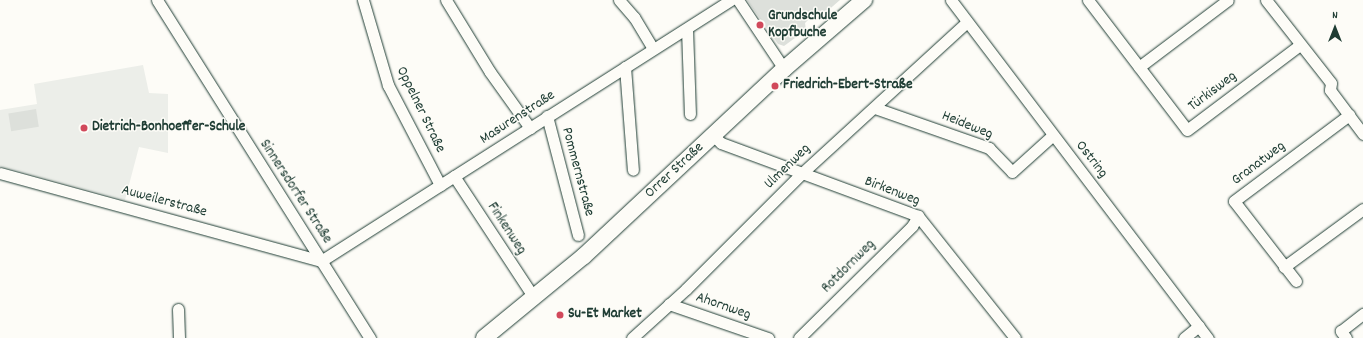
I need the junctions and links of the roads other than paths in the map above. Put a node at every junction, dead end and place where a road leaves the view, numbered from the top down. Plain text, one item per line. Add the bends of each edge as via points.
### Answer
1 (157, 0) edge
2 (364, 0) edge
3 (446, 0) edge
4 (619, 0) edge
5 (731, 0) edge
6 (738, 0) edge
7 (864, 0) edge
8 (951, 0) edge
9 (1088, 0) edge
10 (1228, 0) edge
11 (1266, 0) edge
12 (967, 22) junction
13 (686, 29) junction
14 (1300, 45) junction
15 (653, 49) junction
16 (625, 67) junction
17 (1139, 67) junction
18 (784, 69) junction
19 (875, 108) junction
20 (690, 114) dead end
21 (1349, 114) junction
22 (547, 116) junction
23 (530, 128) junction
24 (1053, 134) junction
25 (1363, 134) edge
26 (713, 136) junction
27 (633, 170) dead end
28 (0, 173) edge
29 (801, 174) junction
30 (454, 176) junction
31 (440, 185) junction
32 (1363, 208) edge
33 (918, 216) junction
34 (578, 235) dead end
35 (321, 261) junction
36 (1284, 267) junction
37 (1296, 281) dead end
38 (534, 298) junction
39 (669, 304) junction
40 (178, 309) dead end
41 (1363, 314) edge
42 (1199, 326) junction
43 (179, 338) edge
44 (370, 338) edge
45 (484, 338) edge
46 (632, 338) edge
47 (768, 338) edge
48 (799, 338) edge
49 (1015, 338) edge
50 (1184, 338) edge
51 (1208, 338) edge
52 (1346, 338) edge

1 - 35 street, Sinnersdorfer Straße
2 - 31 street, Oppelner Straße via 388,85
3 - 23 street via 490,72
4 - 15 street via 634,18
5 - 13 street, Masurenstraße
6 - 18 street
7 - 18 street, Orrer Straße
8 - 12 street, Ostring
9 - 17 street, Türkisweg
10 - 17 street
11 - 14 street
12 - 19 street, Ulmenweg
12 - 24 street, Ostring
13 - 15 street, Masurenstraße
13 - 20 street
14 - 17 street, Türkisweg via 1187,130
14 - 21 street via 1331,83 1330,90
15 - 16 street, Masurenstraße
16 - 22 street, Masurenstraße
16 - 27 street
18 - 26 street, Orrer Straße
19 - 24 street, Heideweg via 989,148 1012,172
19 - 29 street, Ulmenweg
21 - 25 street
21 - 36 street, Granatweg via 1234,201
22 - 23 street, Masurenstraße
22 - 34 street, Pommernstraße
23 - 30 street, Masurenstraße
24 - 42 street, Ostring
26 - 29 street, Birkenweg via 721,143
26 - 38 street, Orrer Straße via 589,251
28 - 35 street, Auweilerstraße
29 - 33 street, Birkenweg
29 - 39 street, Ulmenweg
30 - 31 street, Masurenstraße
30 - 38 street, Finkenweg
31 - 35 street, Masurenstraße
32 - 36 street
33 - 48 street, Rotdornweg via 912,226
33 - 49 street, Birkenweg
35 - 44 street, Sinnersdorfer Straße
36 - 37 street, Granatweg
38 - 45 street, Orrer Straße
39 - 46 street, Ulmenweg
39 - 47 street, Ahornweg
40 - 43 street
41 - 52 street via 1341,331
42 - 50 street
42 - 51 street, Ostring

